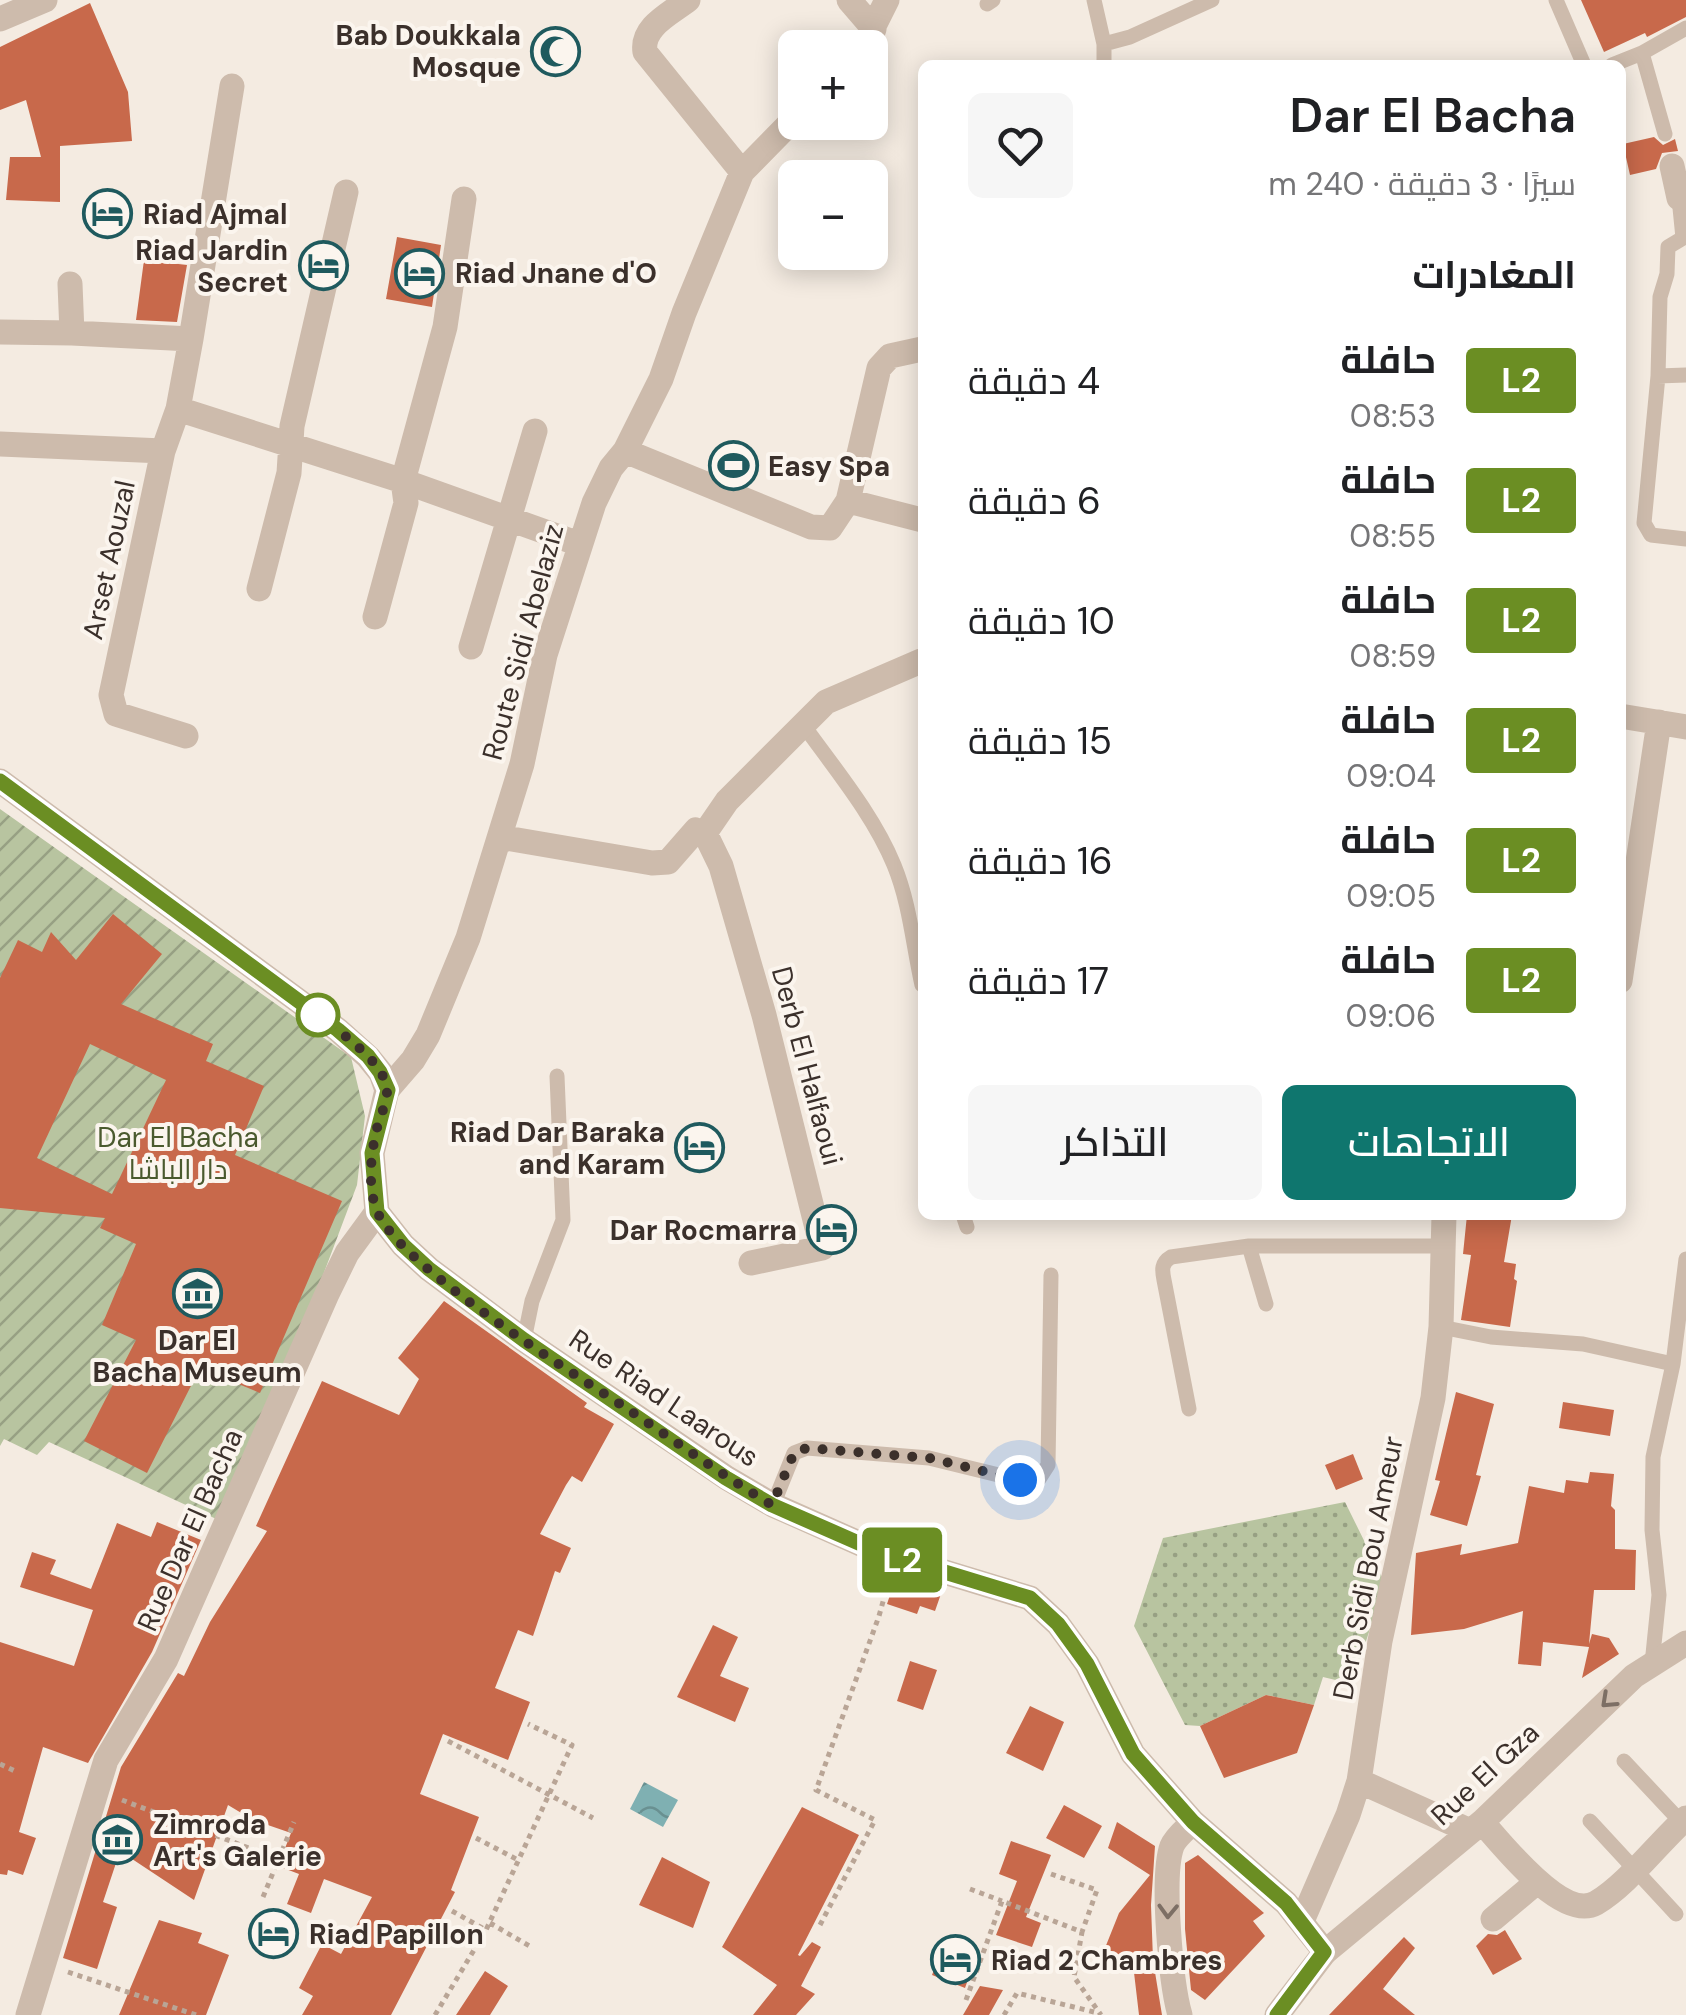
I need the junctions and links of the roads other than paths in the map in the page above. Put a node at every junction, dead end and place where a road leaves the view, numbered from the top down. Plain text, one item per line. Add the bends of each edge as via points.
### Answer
1 (45, 0) edge
2 (688, 0) edge
3 (849, 0) edge
4 (888, 0) edge
5 (1094, 0) edge
6 (1212, 0) edge
7 (1556, 0) edge
8 (0, 5) edge
9 (1, 19) edge
10 (1686, 28) edge
11 (865, 30) edge
12 (873, 30) edge
13 (1104, 44) junction
14 (1642, 54) junction
15 (1104, 60) edge
16 (1582, 60) edge
17 (1626, 60) edge
18 (232, 86) dead end
19 (1665, 134) dead end
20 (778, 135) edge
21 (1672, 166) dead end
22 (742, 172) junction
23 (346, 192) dead end
24 (464, 198) dead end
25 (1678, 198) joint
26 (70, 284) dead end
27 (0, 332) edge
28 (72, 333) junction
29 (192, 339) junction
30 (918, 350) edge
31 (1686, 375) edge
32 (1658, 376) junction
33 (178, 409) junction
34 (535, 430) dead end
35 (0, 444) edge
36 (290, 444) junction
37 (163, 451) junction
38 (625, 452) junction
39 (403, 480) junction
40 (848, 501) junction
41 (508, 519) junction
42 (918, 519) edge
43 (1686, 539) edge
44 (579, 544) junction
45 (260, 589) dead end
46 (375, 617) dead end
47 (471, 646) dead end
48 (918, 661) edge
49 (1626, 717) edge
50 (1659, 722) junction
51 (802, 723) junction
52 (1686, 727) edge
53 (186, 736) dead end
54 (0, 781) edge
55 (704, 833) junction
56 (500, 837) junction
57 (1626, 940) edge
58 (918, 964) edge
59 (557, 1076) dead end
60 (388, 1090) junction
61 (377, 1212) junction
62 (1444, 1220) edge
63 (1250, 1246) junction
64 (1442, 1246) junction
65 (1686, 1259) edge
66 (751, 1262) dead end
67 (1052, 1275) dead end
68 (1266, 1304) dead end
69 (1440, 1326) junction
70 (524, 1340) junction
71 (1673, 1364) junction
72 (1190, 1410) dead end
73 (772, 1505) junction
74 (1686, 1643) edge
75 (1652, 1664) junction
76 (1624, 1762) dead end
77 (1358, 1782) junction
78 (1683, 1820) edge
79 (1590, 1821) dead end
80 (1193, 1822) junction
81 (1476, 1826) junction
82 (1634, 1869) junction
83 (1537, 1882) junction
84 (1676, 1914) dead end
85 (1494, 1920) dead end
86 (1302, 1922) junction
87 (1324, 1952) junction
88 (28, 2015) edge
89 (1180, 2015) edge
90 (1276, 2015) edge

1 - 9 street
2 - 22 street via 648,32 646,52
3 - 11 street
4 - 12 street
5 - 13 lane
6 - 13 lane
7 - 16 lane
8 - 9 street
10 - 14 lane
13 - 15 lane
14 - 17 lane
14 - 19 lane
18 - 29 street, Arset Aouzal
20 - 22 street, Route Sidi Abelaziz
21 - 25 street
22 - 38 street, Route Sidi Abelaziz via 661,379
23 - 36 street
24 - 39 street via 445,327
25 - 32 lane via 1684,232 1667,250
26 - 28 street
27 - 28 street
28 - 29 street
29 - 33 street, Arset Aouzal
30 - 40 street via 890,356 879,368
31 - 32 lane
32 - 43 lane via 1644,522 1651,535
33 - 36 street
33 - 37 street, Arset Aouzal
34 - 41 street
35 - 37 street
36 - 39 street
36 - 45 street
37 - 53 street, Arset Aouzal via 110,694 116,714
38 - 40 street via 811,527 830,528
38 - 44 street, Route Sidi Abelaziz via 611,468
39 - 41 street
39 - 46 street via 406,502
40 - 42 street
41 - 44 street
41 - 47 street
44 - 56 street, Route Sidi Abelaziz
48 - 51 street via 826,702
49 - 50 street
50 - 52 street
50 - 57 street
51 - 55 street
51 - 58 lane via 893,863
54 - 60 street via 338,1030 368,1056
55 - 56 street via 696,830 668,862 652,863
55 - 66 street, Derb El Halfaoui via 721,866 764,1015 822,1248
56 - 60 street, Route Sidi Abelaziz via 443,1002
59 - 70 lane via 563,1220
60 - 61 street via 372,1153
61 - 70 street, Rue Riad Laarous via 429,1269
61 - 88 street, Rue Dar El Bacha via 347,1253 166,1659 106,1760
62 - 64 street, Derb Sidi Bou Ameur
63 - 64 lane
63 - 68 lane
63 - 72 lane via 1171,1257 1162,1265
64 - 69 street, Derb Sidi Bou Ameur
65 - 71 lane
67 - 73 lane via 1048,1465 1039,1480 929,1458 807,1448 794,1453
69 - 71 lane via 1583,1344
69 - 77 street, Derb Sidi Bou Ameur via 1433,1398 1392,1575
70 - 73 street, Rue Riad Laarous
71 - 75 lane via 1653,1457 1658,1595
73 - 80 street, Rue Riad Laarous via 894,1558 1030,1598 1087,1664 1133,1754
74 - 75 street, Rue El Gza
75 -> 81 street, Rue El Gza
76 - 78 lane
77 - 81 street
77 - 86 street, Derb Sidi Bou Ameur
78 - 82 street
79 - 82 lane
80 - 86 street, Rue Riad Laarous
80 -> 89 street via 1172,1844 1168,1881
81 - 83 street
81 - 87 street, Rue El Gza
82 - 83 street via 1585,1906
82 - 84 lane
83 - 85 street
86 - 87 street, Rue Riad Laarous
87 - 90 street

